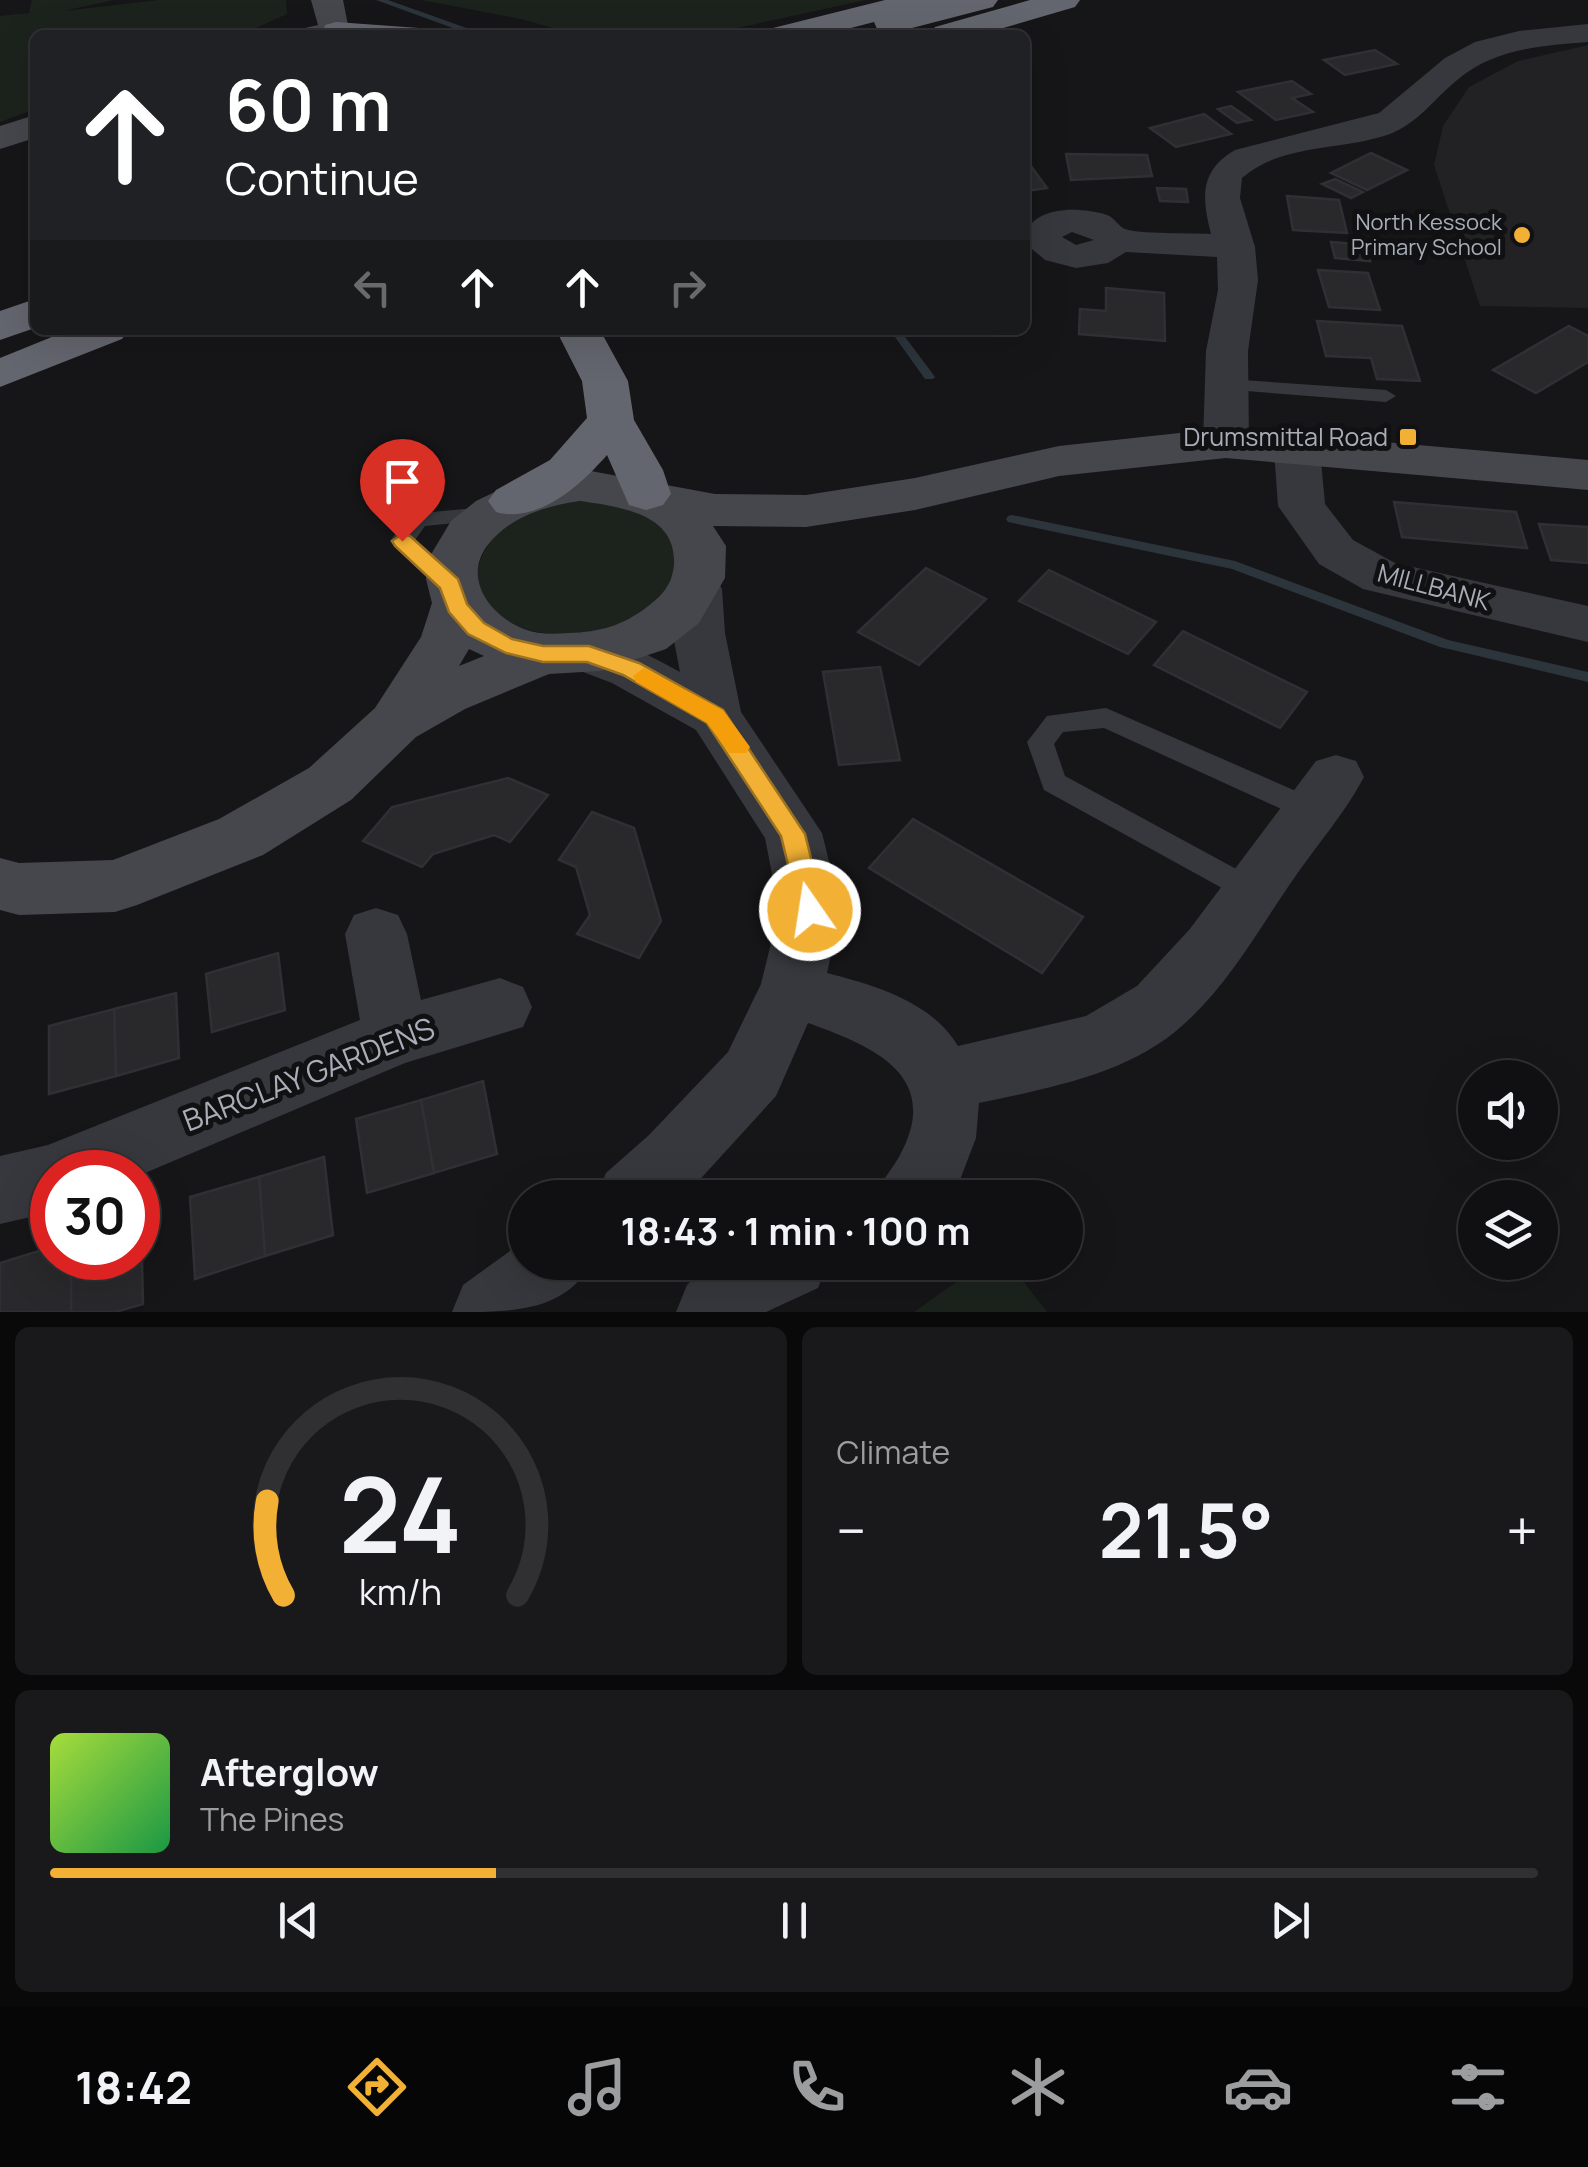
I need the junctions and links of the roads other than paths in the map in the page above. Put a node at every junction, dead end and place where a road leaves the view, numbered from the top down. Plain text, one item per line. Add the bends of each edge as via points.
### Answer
1 (924, 0) edge
2 (982, 0) edge
3 (1064, 0) edge
4 (327, 22) edge
5 (376, 30) edge
6 (805, 30) edge
7 (867, 30) edge
8 (961, 30) edge
9 (1588, 33) edge
10 (30, 128) edge
11 (0, 138) edge
12 (1113, 240) dead end
13 (1236, 247) junction
14 (30, 314) edge
15 (0, 327) edge
16 (95, 335) edge
17 (581, 335) edge
18 (0, 374) edge
19 (1227, 385) junction
20 (1386, 396) dead end
21 (610, 420) junction
22 (1226, 443) junction
23 (1297, 450) junction
24 (1588, 475) edge
25 (657, 499) junction
26 (502, 507) junction
27 (806, 511) junction
28 (701, 577) junction
29 (454, 595) junction
30 (1588, 624) edge
31 (566, 654) junction
32 (715, 716) junction
33 (395, 723) junction
34 (1323, 794) joint
35 (0, 884) edge
36 (1252, 891) junction
37 (376, 934) dead end
38 (793, 984) junction
39 (500, 1007) dead end
40 (396, 1036) junction
41 (941, 1081) junction
42 (119, 1150) edge
43 (651, 1180) edge
44 (921, 1180) edge
45 (30, 1183) edge
46 (0, 1190) edge
47 (532, 1280) edge
48 (751, 1280) edge
49 (490, 1312) edge
50 (714, 1312) edge

1 - 6 highway
2 - 7 highway
3 - 8 highway
4 - 5 highway
9 - 13 street via 1492,48 1456,64 1409,109 1380,126 1249,157 1222,180
10 - 11 street
12 - 13 street
13 - 19 street via 1241,294 1227,351
14 - 15 highway
16 - 18 highway
17 - 21 highway via 605,381
19 - 20 lane
19 - 22 street
21 - 25 highway
21 - 26 highway via 566,471
22 - 23 street
22 - 27 street via 1058,460
23 - 24 street
23 - 30 street, MILLBANK via 1302,506 1336,552 1381,577
25 - 26 street via 614,486 580,485
25 - 27 street via 716,510
25 - 28 street via 688,522 700,542
26 - 29 street via 468,534 454,558
27 - 28 street
28 - 31 street via 681,611 657,631 625,646
28 - 32 street via 700,633
29 - 31 street via 476,628 506,645
29 - 33 street via 447,640
31 - 32 street via 631,669
31 - 33 street via 445,694
32 - 38 street via 793,834 810,910
33 - 35 street via 330,784 241,837 115,886
34 - 36 street
34 - 36 lane via 1106,718 1056,723 1040,742 1054,783
36 - 41 street via 1238,917 1168,997 1124,1030 1087,1047
37 - 40 street
38 - 41 street via 898,1029 928,1054
38 - 43 street via 752,1074
39 - 40 street, BARCLAY GARDENS
40 - 42 street, BARCLAY GARDENS
41 - 44 street via 948,1118
45 - 46 street
47 - 49 street
48 - 50 street

